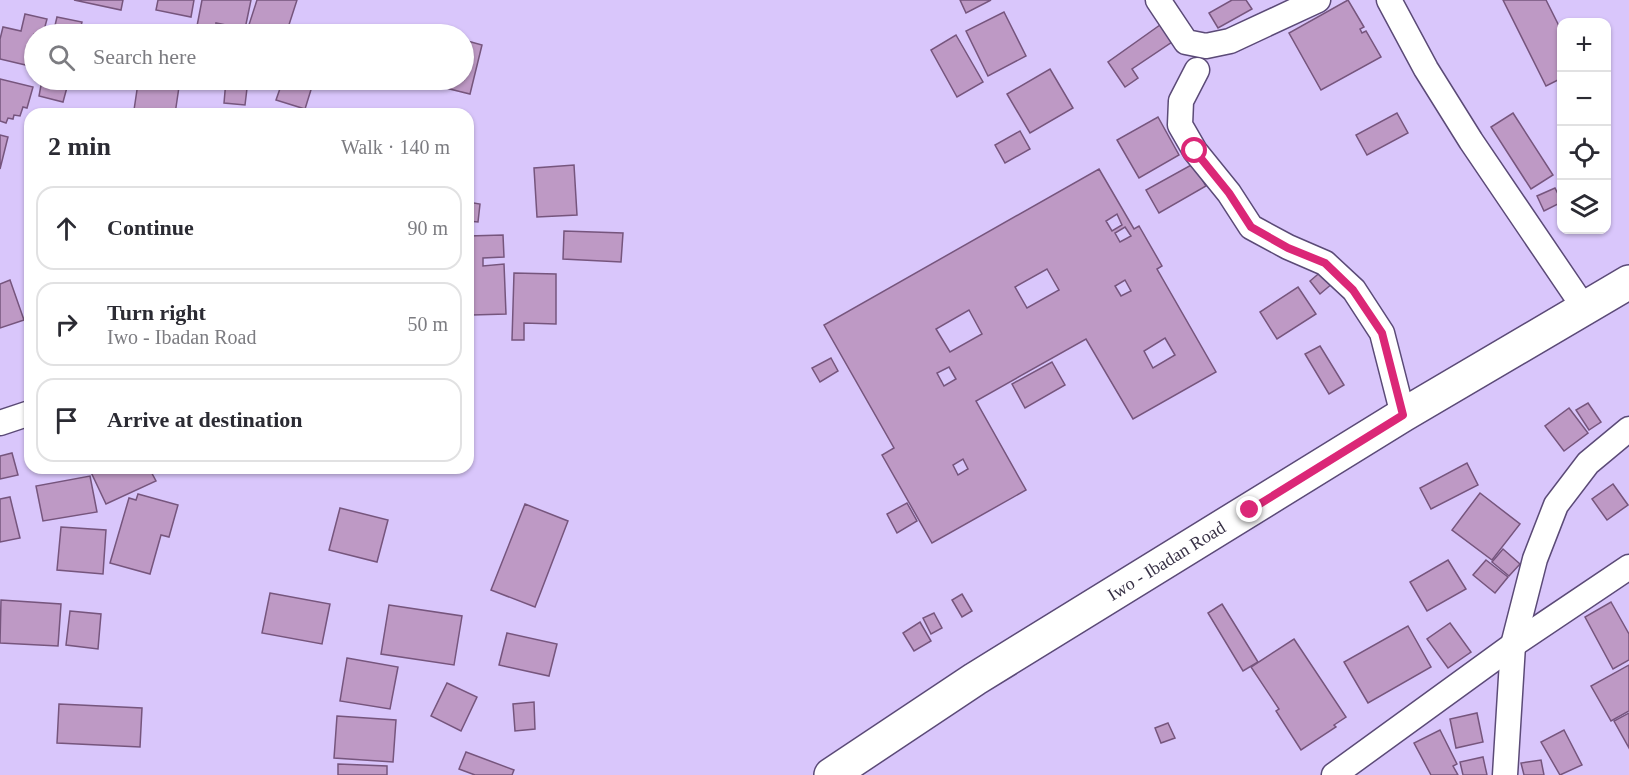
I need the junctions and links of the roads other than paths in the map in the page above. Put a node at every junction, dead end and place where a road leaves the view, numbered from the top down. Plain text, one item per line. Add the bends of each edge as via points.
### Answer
1 (1158, 0) edge
2 (1318, 0) edge
3 (1389, 0) edge
4 (1197, 70) dead end
5 (1629, 282) edge
6 (1585, 309) junction
7 (24, 415) edge
8 (1403, 415) junction
9 (0, 423) edge
10 (1629, 429) edge
11 (1629, 567) edge
12 (1512, 645) junction
13 (831, 775) edge
14 (1334, 775) edge
15 (1505, 775) edge

1 - 2 street via 1186,42 1206,46 1230,41
3 - 6 street via 1471,141
4 - 8 street via 1180,101 1180,125 1195,151 1251,227 1325,263 1353,290 1382,333
5 - 6 main road, Iwo - Ibadan Road
6 - 8 main road, Iwo - Ibadan Road
7 - 9 street
8 - 13 main road, Iwo - Ibadan Road via 975,679
10 - 12 street via 1588,463 1556,505 1535,559
11 - 12 street
12 - 14 street
12 - 15 street

